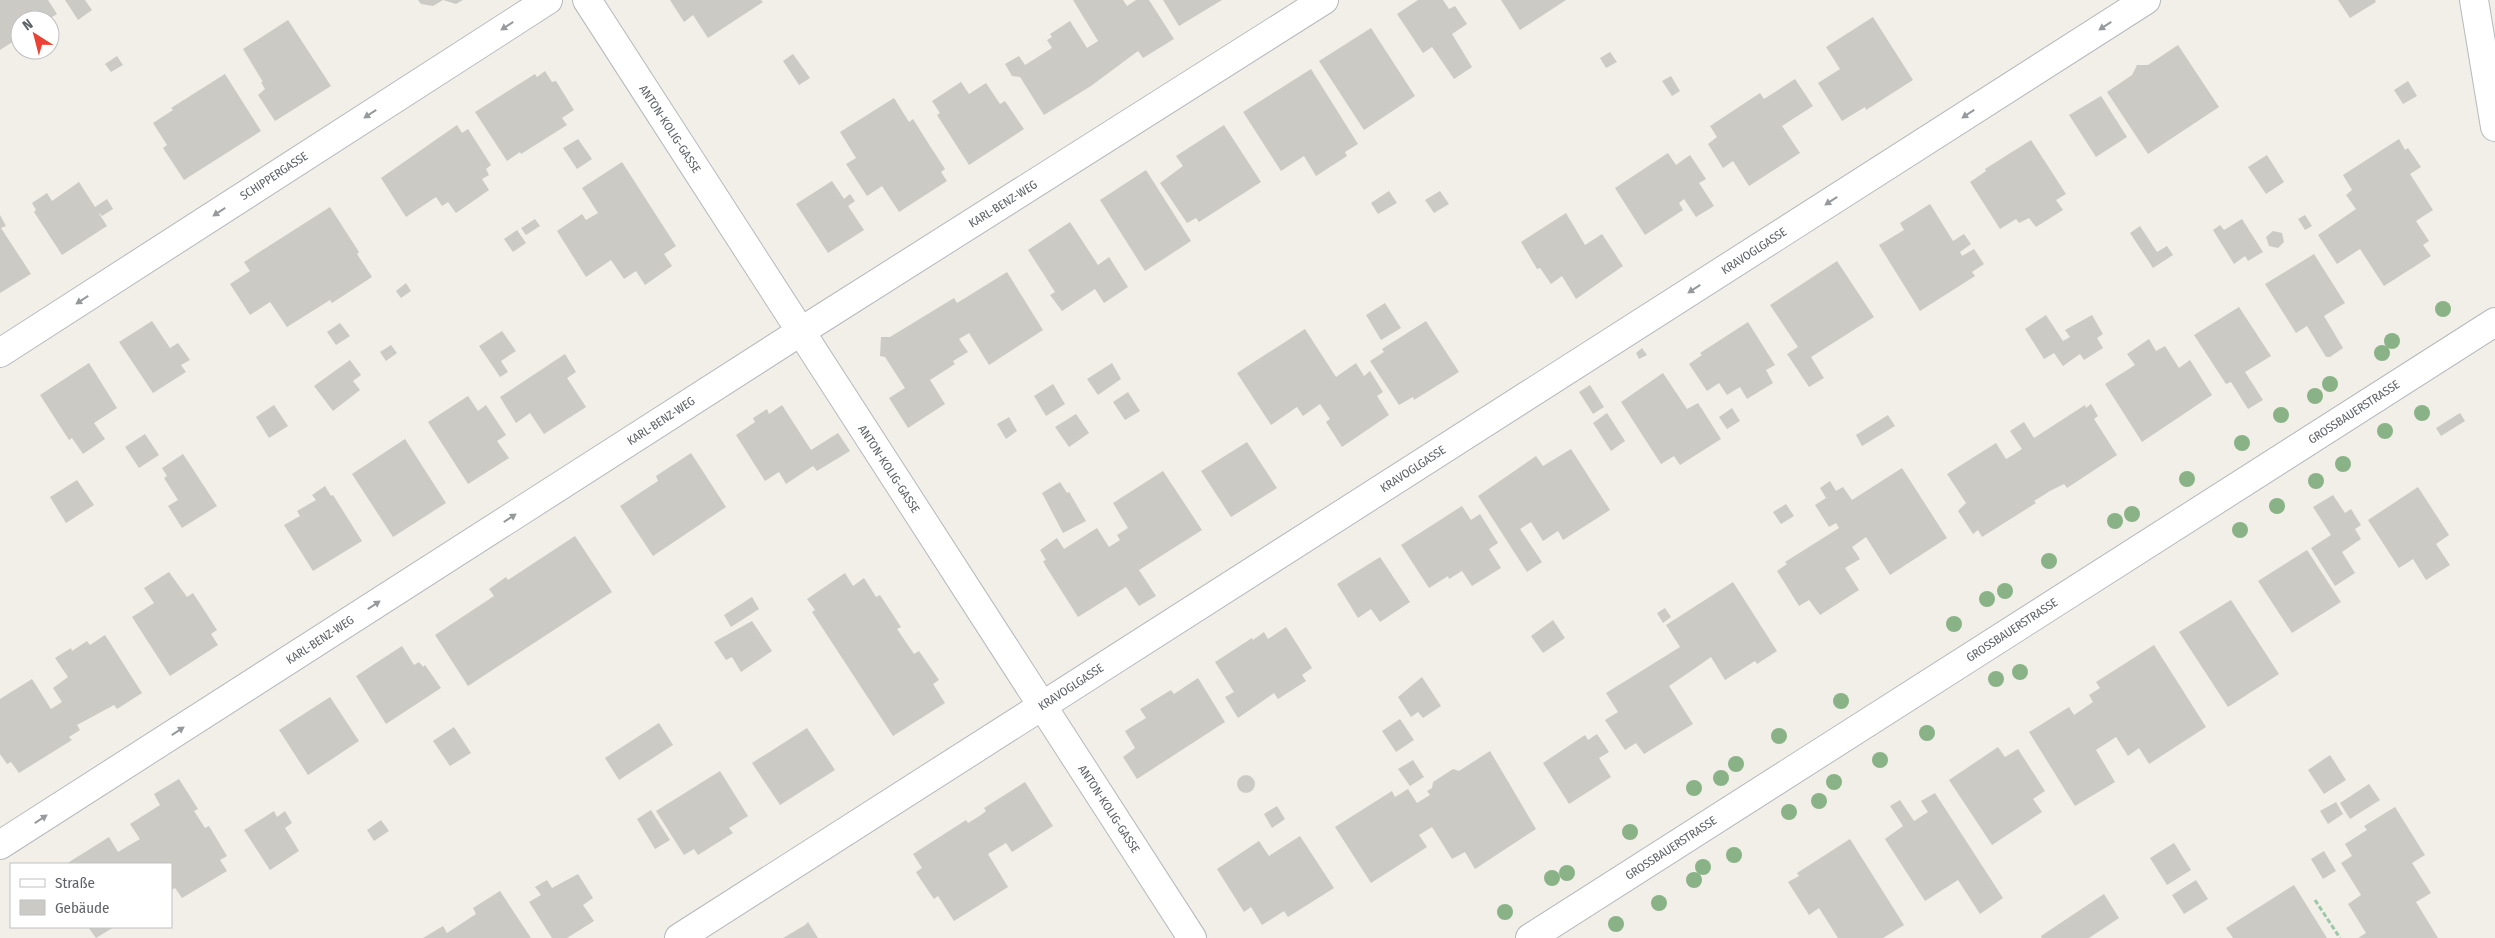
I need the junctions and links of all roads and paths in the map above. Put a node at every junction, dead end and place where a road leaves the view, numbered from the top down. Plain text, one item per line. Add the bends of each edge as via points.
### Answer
1 (548, 0) edge
2 (587, 0) edge
3 (1324, 0) edge
4 (2146, 0) edge
5 (2474, 0) edge
6 (2495, 127) edge
7 (2495, 322) edge
8 (800, 332) junction
9 (0, 353) edge
10 (1042, 706) junction
11 (0, 845) edge
12 (2315, 900) dead end
13 (679, 938) edge
14 (1192, 938) edge
15 (1530, 938) edge
16 (2340, 938) edge

1 -> 9 street, SCHIPPERGASSE
2 - 8 street, ANTON-KOLIG-GASSE
3 - 8 street, KARL-BENZ-WEG
4 -> 10 street, KRAVOGLGASSE
5 - 6 street
7 - 15 street, GROSSBAUERSTRASSE
8 - 10 street, ANTON-KOLIG-GASSE
11 -> 8 street, KARL-BENZ-WEG
10 - 13 street, KRAVOGLGASSE
10 - 14 street, ANTON-KOLIG-GASSE
12 - 16 path

